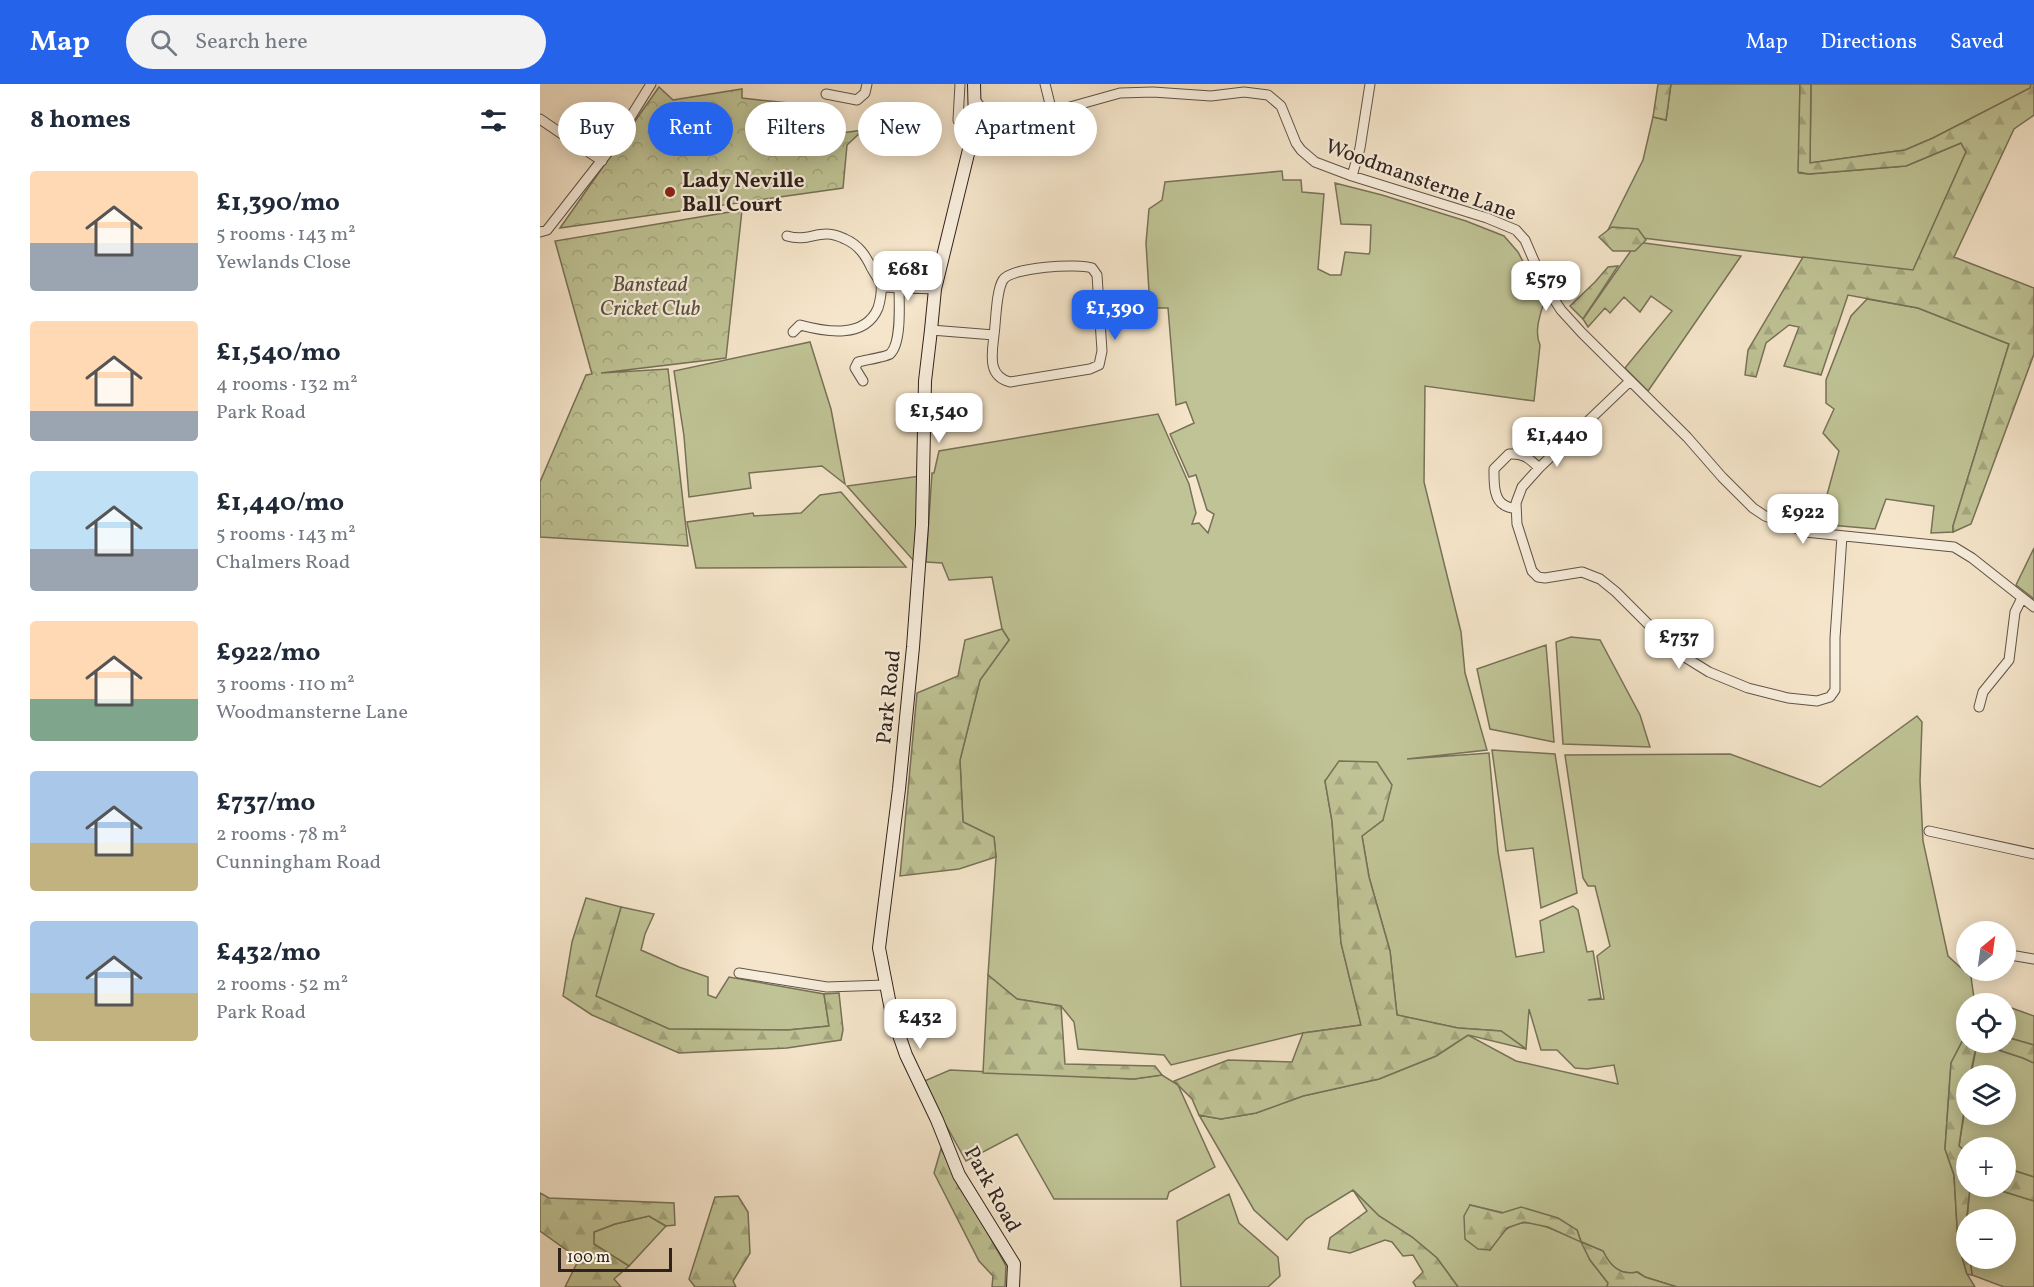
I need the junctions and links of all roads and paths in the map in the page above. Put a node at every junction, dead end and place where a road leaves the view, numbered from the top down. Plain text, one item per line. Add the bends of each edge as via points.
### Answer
1 (651, 84) edge
2 (867, 84) edge
3 (960, 84) edge
4 (974, 84) edge
5 (1045, 84) edge
6 (1370, 84) edge
7 (1120, 88) edge
8 (826, 94) dead end
9 (976, 101) edge
10 (959, 102) edge
11 (1050, 102) edge
12 (1080, 102) edge
13 (540, 120) edge
14 (558, 132) edge
15 (594, 156) edge
16 (969, 156) edge
17 (602, 161) junction
18 (1352, 176) junction
19 (543, 231) edge
20 (787, 236) dead end
21 (882, 287) junction
22 (899, 288) junction
23 (935, 289) junction
24 (931, 330) junction
25 (793, 332) dead end
26 (994, 335) junction
27 (862, 381) dead end
28 (1630, 381) junction
29 (1539, 468) junction
30 (1516, 509) junction
31 (1842, 536) junction
32 (2022, 598) junction
33 (2034, 607) edge
34 (1979, 707) dead end
35 (1929, 831) dead end
36 (2034, 854) edge
37 (2016, 956) edge
38 (2034, 959) edge
39 (739, 973) dead end
40 (885, 985) junction
41 (1013, 1287) edge

1 - 17 street
2 - 8 street via 865,93 857,100
3 - 10 street
4 - 9 street, Park Road
5 - 11 street
6 - 18 street
7 - 12 street, Woodmansterne Lane
7 - 18 street, Woodmansterne Lane via 1211,96 1244,92 1268,95 1281,106 1300,150 1315,162
13 - 14 street
15 - 17 street
16 - 23 street, Park Road
17 - 19 street
18 - 28 street, Woodmansterne Lane via 1516,230 1561,310
20 - 21 street via 799,240 823,232 847,239 865,255
21 - 22 street
21 - 25 street via 873,317 860,328 821,331 800,325
22 - 23 street
22 - 27 street via 895,345 888,356 856,364
23 - 24 street, Park Road
24 - 26 street
24 - 40 street, Park Road via 913,647 879,948
26 - 26 street via 993,367 1004,381 1023,381 1099,365 1102,351 1097,275 1092,268 1076,265 1011,273 1002,282
28 - 29 street
28 - 31 street, Woodmansterne Lane via 1753,508 1798,530
29 - 30 street via 1522,487
29 - 30 street via 1518,453 1509,454 1494,469 1498,498
30 - 31 street via 1521,540 1538,577 1582,572 1600,579 1675,651 1708,672 1748,688 1818,701 1830,697 1835,690
31 - 32 street, Woodmansterne Lane via 1954,547
32 - 33 street, Woodmansterne Lane
32 - 34 street via 2015,612 2009,660 1983,692
35 - 36 street
37 - 38 street
39 - 40 street via 827,987
40 - 41 street, Park Road via 906,1055 959,1174 1014,1264

